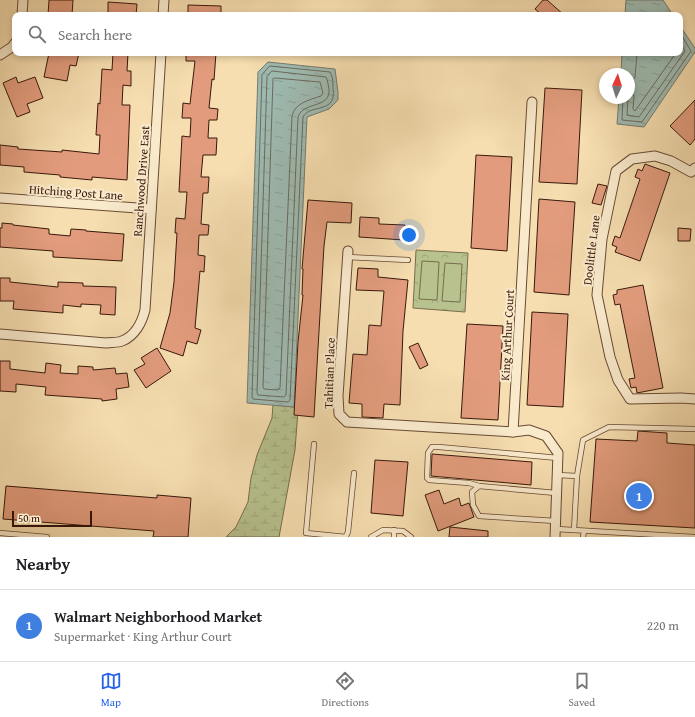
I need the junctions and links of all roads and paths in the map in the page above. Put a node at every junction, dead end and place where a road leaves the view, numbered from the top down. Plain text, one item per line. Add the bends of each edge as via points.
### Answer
1 (23, 0) edge
2 (164, 0) edge
3 (22, 12) edge
4 (163, 12) edge
5 (12, 47) edge
6 (0, 55) edge
7 (161, 56) edge
8 (532, 102) dead end
9 (695, 168) edge
10 (0, 198) edge
11 (151, 209) junction
12 (347, 254) joint
13 (408, 260) dead end
14 (0, 334) edge
15 (695, 399) edge
16 (695, 429) edge
17 (513, 432) junction
18 (314, 444) dead end
19 (558, 458) junction
20 (354, 473) dead end
21 (557, 475) junction
22 (577, 476) junction
23 (479, 486) junction
24 (556, 493) junction
25 (556, 529) edge
26 (394, 530) junction
27 (574, 530) junction
28 (584, 531) junction
29 (0, 533) edge
30 (46, 537) edge
31 (346, 537) edge
32 (371, 537) edge
33 (394, 537) edge
34 (411, 537) edge
35 (583, 537) edge
36 (694, 537) edge

1 - 3 street
2 - 4 street
5 - 6 street
7 - 11 street, Ranchwood Drive East
8 - 17 street, King Arthur Court
9 - 15 street, Doolittle Lane via 691,172 671,160 655,156 632,159 616,171 602,239 597,295 610,357 618,380 630,399
10 - 11 street, Hitching Post Lane
11 - 14 street, Ranchwood Drive East via 145,310 142,322 132,334 122,341 106,342
12 - 13 lane
12 - 17 street, Tahitian Place via 339,414 348,422
16 - 22 lane via 609,427 583,440
17 - 19 street via 529,430 546,436
18 - 31 lane via 306,533
19 - 21 street
19 - 23 lane via 432,447 428,453 429,480
20 - 31 lane
21 - 22 lane
21 - 24 street
22 - 27 lane
23 - 24 lane
23 - 25 lane via 472,492 473,505 479,516
24 - 25 street
25 - 27 lane
26 - 32 lane via 383,530
26 - 33 lane
26 - 34 lane via 403,531
27 - 28 lane
28 - 35 lane
28 - 36 lane
29 - 30 lane

